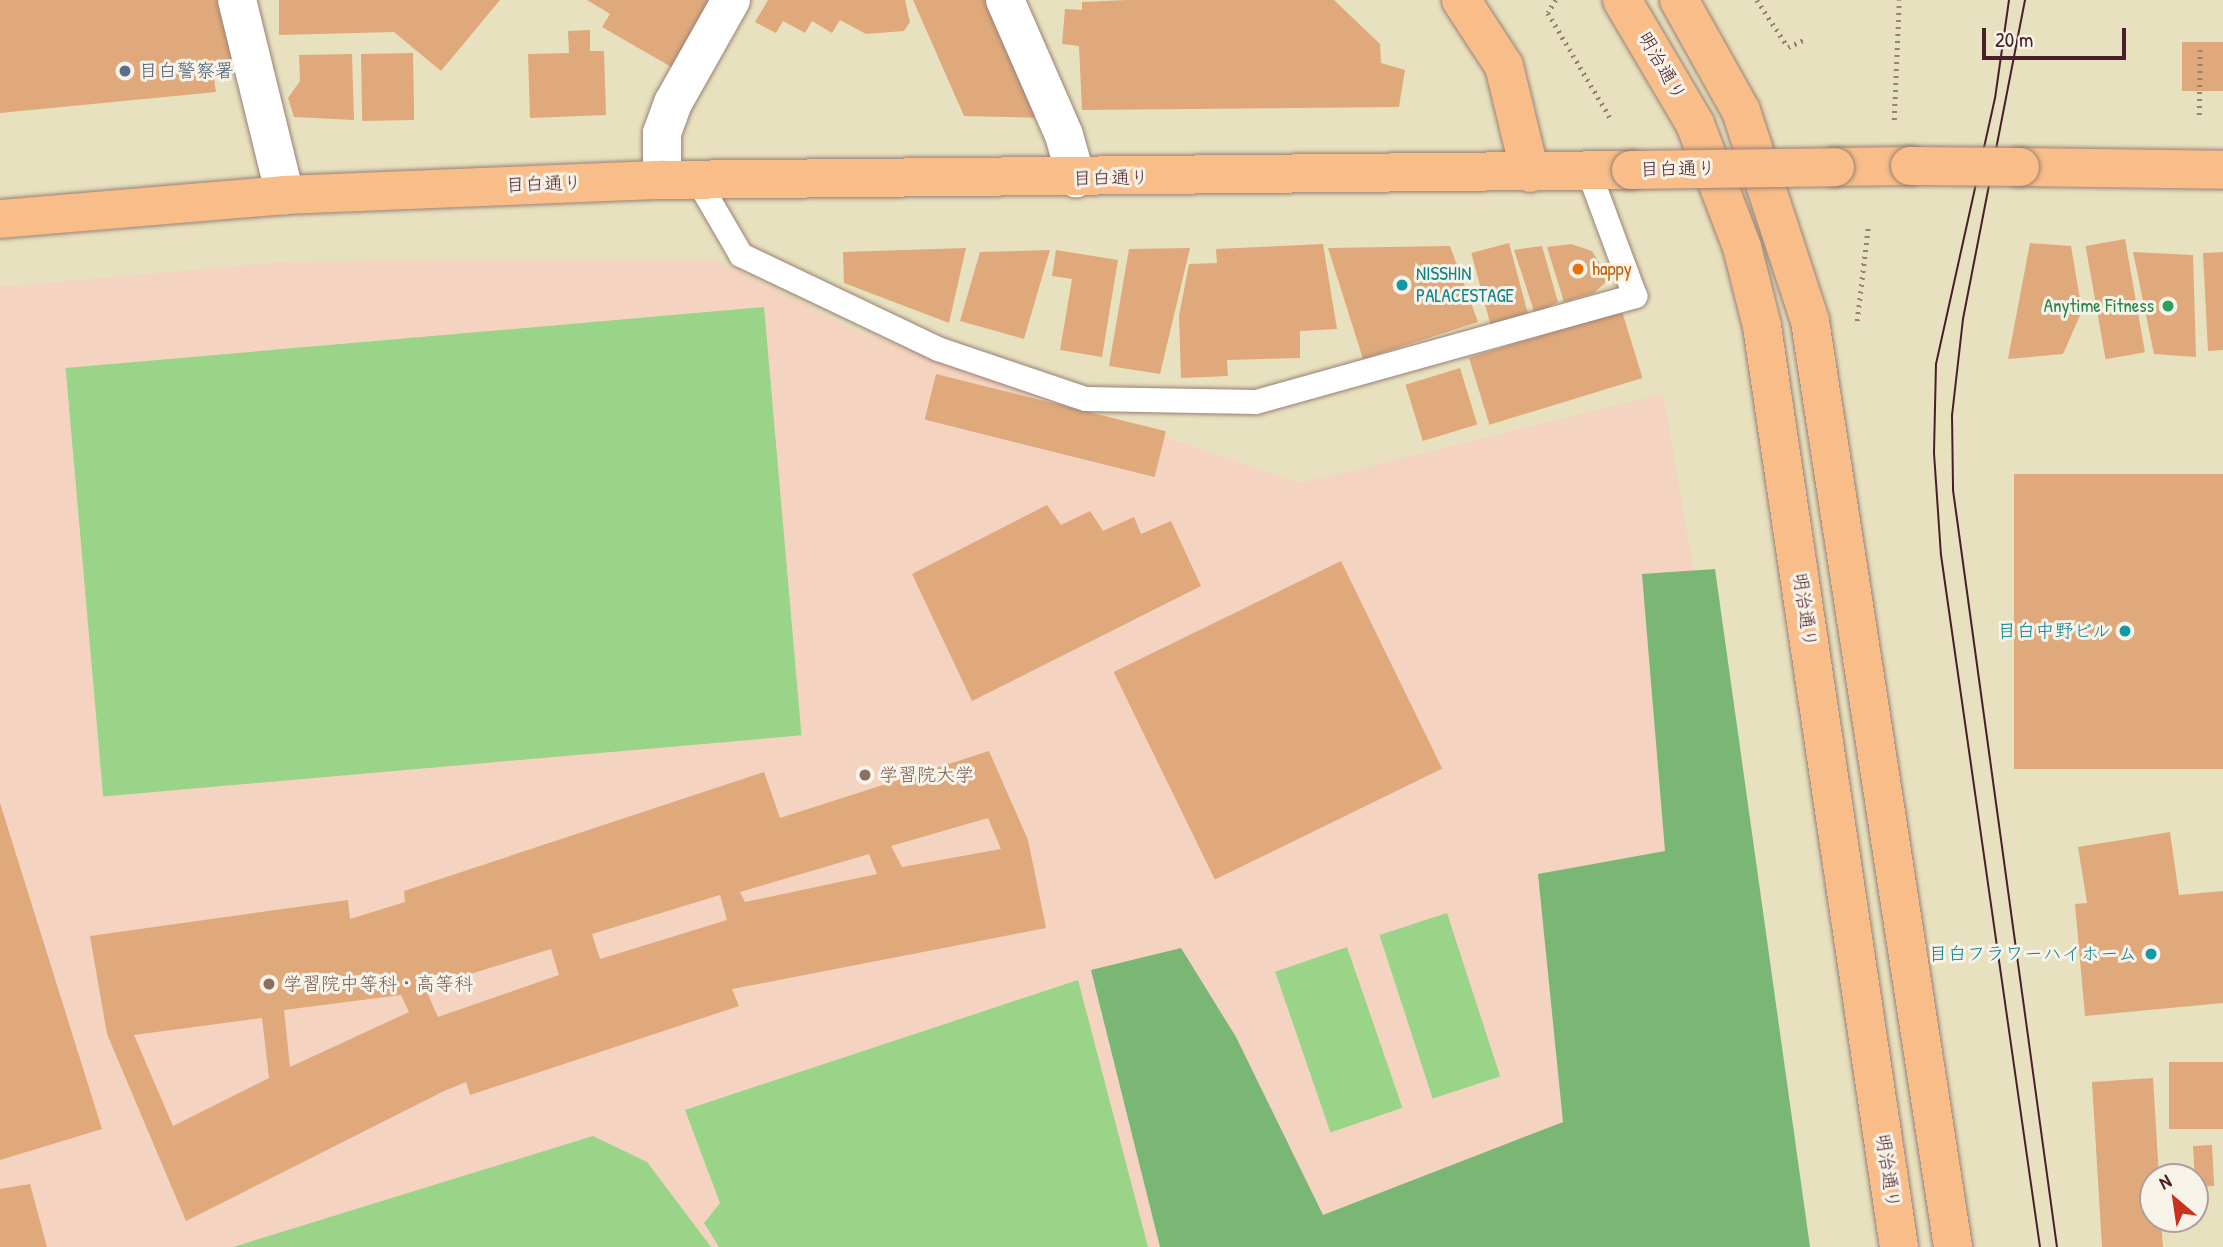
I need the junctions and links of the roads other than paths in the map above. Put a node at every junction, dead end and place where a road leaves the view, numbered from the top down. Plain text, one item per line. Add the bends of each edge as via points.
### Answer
1 (237, 0) edge
2 (731, 0) edge
3 (1005, 0) edge
4 (1461, 0) edge
5 (1622, 0) edge
6 (1679, 0) edge
7 (2223, 170) edge
8 (1588, 172) junction
9 (1530, 173) junction
10 (1076, 178) junction
11 (680, 181) junction
12 (285, 195) junction
13 (0, 219) edge
14 (1899, 1247) edge
15 (1953, 1247) edge

1 - 12 street
2 - 11 street via 673,103 663,134
3 - 10 street
4 - 9 main road via 1504,66
5 - 14 main road, 明治通り via 1695,124 1733,222 1762,326
6 - 15 main road via 1741,111 1810,321
7 - 8 main road, 目白通り, bridge via 1910,166
8 - 9 main road, 目白通り
8 - 11 lane via 1635,296 1256,402 1086,399 938,349 741,256
9 - 10 main road, 目白通り
10 - 11 main road, 目白通り
11 - 12 main road, 目白通り
12 - 13 main road, 目白通り

